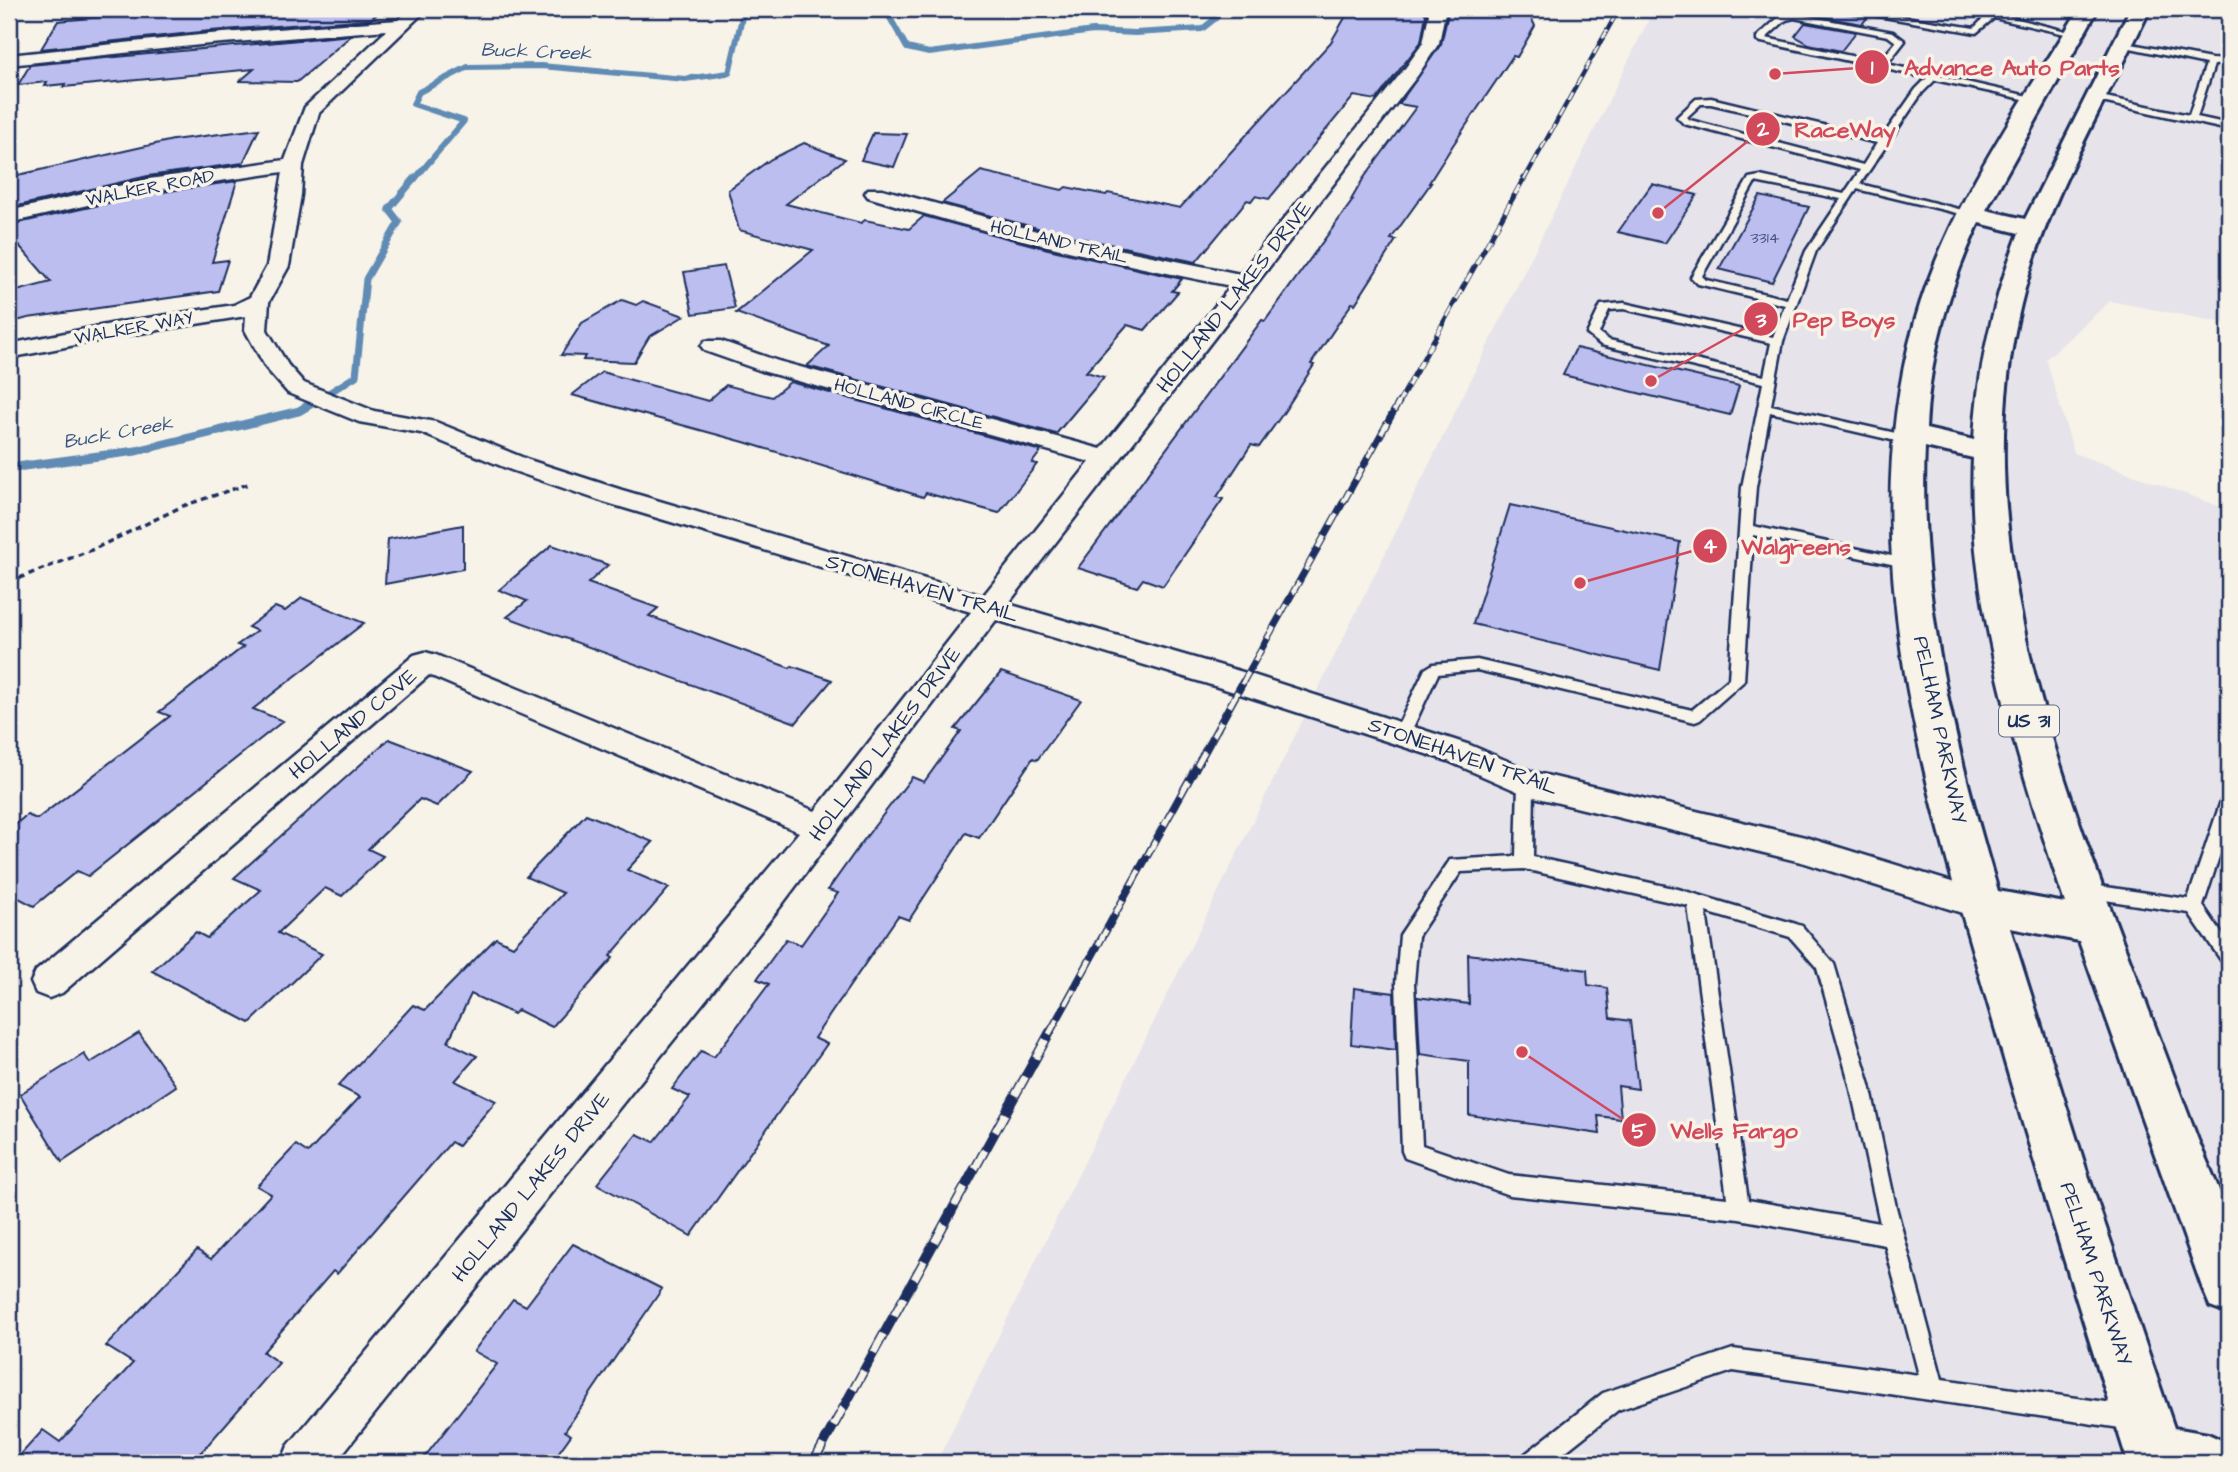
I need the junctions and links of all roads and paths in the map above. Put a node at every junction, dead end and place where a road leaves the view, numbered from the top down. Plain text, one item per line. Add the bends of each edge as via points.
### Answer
1 (419, 9) edge
2 (1433, 9) edge
3 (1842, 9) edge
4 (1951, 9) edge
5 (2088, 9) edge
6 (2140, 9) edge
7 (1994, 12) edge
8 (405, 24) junction
9 (2074, 34) junction
10 (2124, 44) junction
11 (9, 60) edge
12 (2211, 62) junction
13 (2229, 62) edge
14 (1881, 65) junction
15 (1933, 77) junction
16 (2095, 98) junction
17 (2037, 99) junction
18 (2192, 119) junction
19 (2229, 127) edge
20 (1883, 142) junction
21 (293, 165) junction
22 (1866, 169) junction
23 (1854, 186) junction
24 (875, 193) dead end
25 (1846, 197) junction
26 (1973, 214) junction
27 (9, 217) edge
28 (2035, 229) junction
29 (1246, 282) junction
30 (258, 302) junction
31 (1791, 303) junction
32 (1777, 341) junction
33 (713, 346) dead end
34 (9, 351) edge
35 (1769, 381) junction
36 (1764, 407) junction
37 (1909, 437) junction
38 (1988, 452) junction
39 (1107, 459) junction
40 (251, 483) dead end
41 (1746, 529) junction
42 (1910, 564) junction
43 (9, 582) edge
44 (990, 607) junction
45 (1402, 733) junction
46 (1527, 783) junction
47 (2229, 801) edge
48 (821, 827) junction
49 (1524, 862) junction
50 (1696, 901) junction
51 (1981, 905) junction
52 (2194, 908) junction
53 (2089, 909) junction
54 (2229, 958) edge
55 (49, 982) dead end
56 (1739, 1209) junction
57 (1894, 1236) junction
58 (2226, 1270) edge
59 (1933, 1387) junction
60 (2152, 1446) edge
61 (305, 1463) edge
62 (1532, 1463) edge
63 (2208, 1463) edge

1 - 8 street
2 - 29 street, HOLLAND LAKES DRIVE via 1437,13 1430,43 1412,71
3 - 7 lane via 1976,31
4 - 7 lane
5 - 9 main road, PELHAM PARKWAY
6 - 10 main road, US 31
7 - 9 lane
8 - 11 street
8 - 21 street via 311,111
9 - 10 main road
9 - 17 main road, PELHAM PARKWAY
10 - 12 lane
10 - 16 main road, US 31
12 - 13 lane
12 - 18 lane
14 - 14 lane via 1901,41 1890,34 1794,16 1783,18 1760,39
14 - 15 lane
15 - 17 lane
15 - 20 lane
16 - 18 lane
16 - 28 main road, US 31
17 - 26 main road, PELHAM PARKWAY
18 - 19 lane
20 - 22 lane
20 - 22 lane via 1712,101 1699,101 1682,117
21 - 27 street, WALKER ROAD via 149,186
21 - 30 street via 278,266
22 - 23 lane
23 - 25 lane
23 - 26 lane
24 - 29 street, HOLLAND TRAIL via 967,221
25 - 31 lane via 1811,251
25 - 31 lane via 1752,180 1696,277
26 - 28 main road
26 - 37 main road, PELHAM PARKWAY via 1929,318
28 - 38 main road, US 31 via 2000,332
29 - 39 street, HOLLAND LAKES DRIVE
30 - 34 street, WALKER WAY via 240,311
30 - 44 street, STONEHAVEN TRAIL via 256,330 296,388 368,417 427,428 612,496
31 - 32 lane
32 - 35 lane
32 - 35 lane via 1624,306 1605,307 1593,334 1605,343
33 - 39 street, HOLLAND CIRCLE
35 - 36 lane
36 - 37 lane
36 - 41 lane
37 - 38 main road
37 - 42 main road, PELHAM PARKWAY
38 - 53 main road, US 31 via 1997,568 2010,637 2032,735
39 - 44 street, HOLLAND LAKES DRIVE
40 - 43 path via 183,506 94,549
41 - 42 lane
41 - 45 lane via 1736,681 1695,716 1477,665 1433,669
42 - 51 main road, PELHAM PARKWAY via 1939,748
44 - 45 street, STONEHAVEN TRAIL
44 - 48 street, HOLLAND LAKES DRIVE
45 - 46 street, STONEHAVEN TRAIL
46 - 49 lane
46 - 51 street, STONEHAVEN TRAIL via 1805,849
47 - 52 lane
48 - 55 street, HOLLAND COVE via 425,662
48 - 61 street, HOLLAND LAKES DRIVE
49 - 50 lane
49 - 56 lane via 1456,864 1409,935 1405,983 1412,1151 1509,1185
50 - 56 lane
50 - 57 lane via 1796,931 1825,964 1860,1085
51 - 53 main road
51 - 60 main road, PELHAM PARKWAY
52 - 53 lane
52 - 54 lane
53 - 58 main road, US 31
56 - 57 lane
57 - 59 lane
59 - 60 lane
59 - 62 lane via 1733,1360 1611,1401
60 - 63 main road

